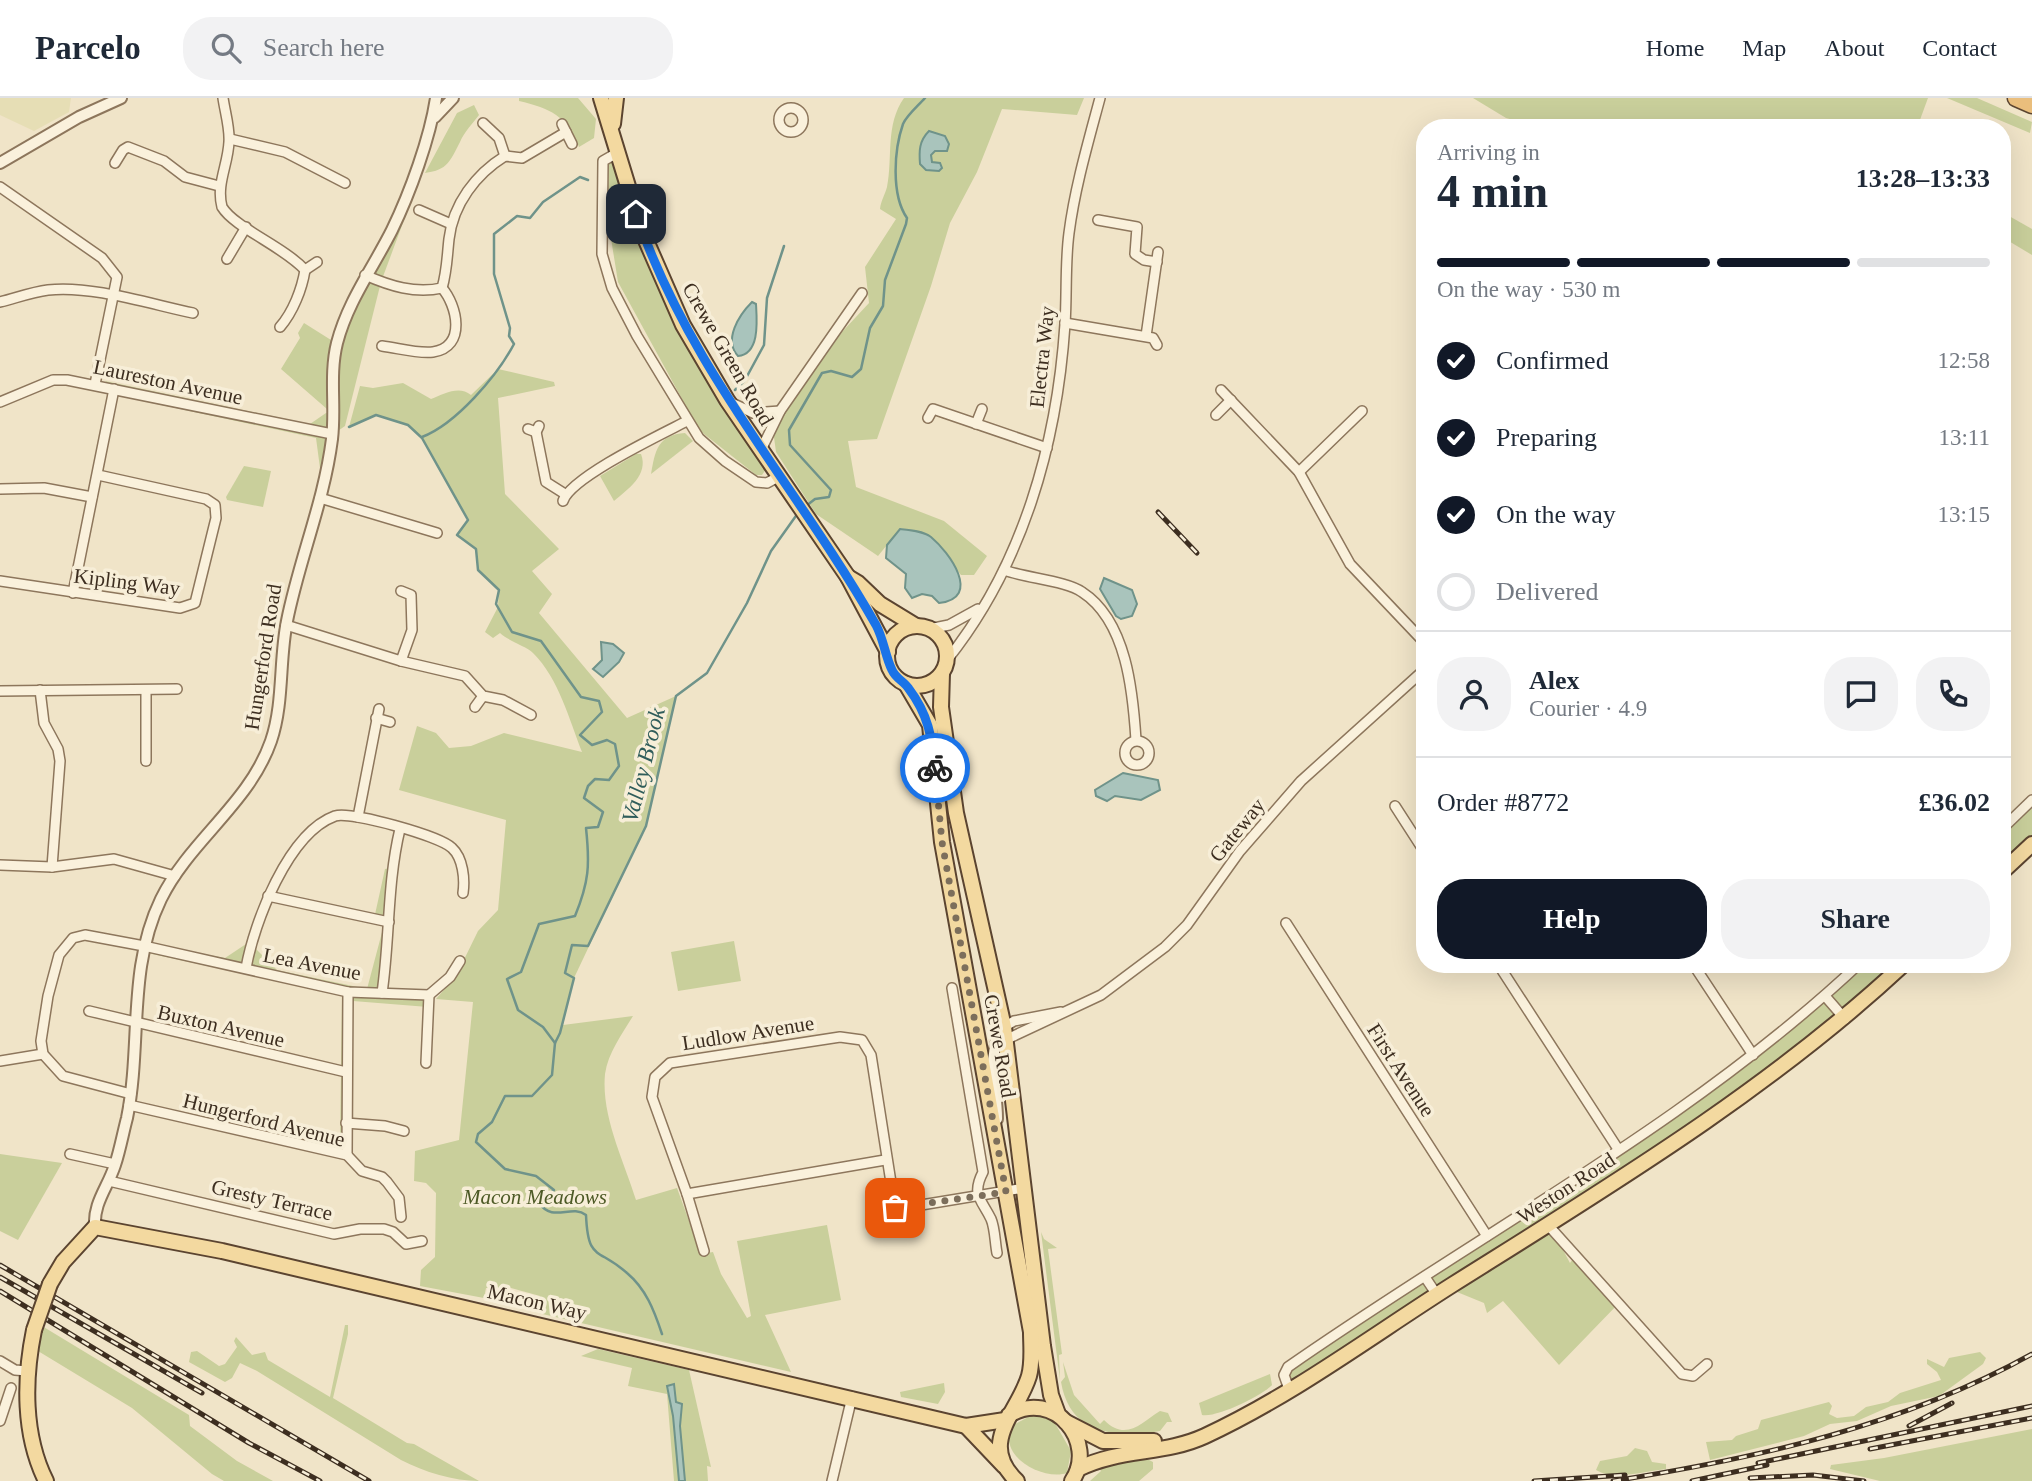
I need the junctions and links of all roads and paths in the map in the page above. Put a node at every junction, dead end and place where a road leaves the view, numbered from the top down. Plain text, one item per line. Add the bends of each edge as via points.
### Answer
1 (121, 98) edge
2 (223, 98) edge
3 (436, 98) edge
4 (453, 98) edge
5 (601, 98) edge
6 (616, 98) edge
7 (1100, 98) edge
8 (2016, 98) edge
9 (2032, 105) edge
10 (433, 120) junction
11 (483, 123) dead end
12 (612, 132) junction
13 (230, 139) junction
14 (572, 144) dead end
15 (617, 153) junction
16 (505, 156) junction
17 (0, 163) edge
18 (115, 163) dead end
19 (345, 183) dead end
20 (219, 186) junction
21 (0, 187) edge
22 (419, 210) dead end
23 (1098, 220) dead end
24 (451, 224) junction
25 (246, 227) junction
26 (1158, 252) dead end
27 (227, 259) dead end
28 (317, 262) dead end
29 (1157, 262) junction
30 (305, 270) junction
31 (365, 275) junction
32 (442, 288) junction
33 (862, 293) dead end
34 (114, 296) junction
35 (0, 302) edge
36 (193, 313) dead end
37 (1065, 323) junction
38 (280, 327) dead end
39 (1146, 336) junction
40 (1157, 345) dead end
41 (382, 346) dead end
42 (95, 384) junction
43 (114, 389) junction
44 (1221, 390) dead end
45 (727, 400) junction
46 (1231, 400) junction
47 (0, 402) edge
48 (982, 409) dead end
49 (780, 411) junction
50 (1362, 411) dead end
51 (1216, 415) dead end
52 (928, 418) dead end
53 (688, 421) junction
54 (976, 424) junction
55 (534, 429) dead end
56 (332, 434) junction
57 (1047, 448) junction
58 (761, 452) junction
59 (1299, 472) junction
60 (98, 475) junction
61 (778, 477) junction
62 (0, 489) edge
63 (92, 497) junction
64 (320, 498) junction
65 (436, 533) dead end
66 (1004, 569) junction
67 (848, 578) junction
68 (0, 581) edge
69 (401, 591) dead end
70 (73, 593) junction
71 (980, 608) junction
72 (286, 625) junction
73 (923, 628) junction
74 (1416, 634) edge
75 (888, 652) junction
76 (401, 661) junction
77 (944, 667) junction
78 (1416, 677) edge
79 (906, 684) junction
80 (177, 689) dead end
81 (40, 690) junction
82 (146, 690) junction
83 (0, 691) edge
84 (483, 696) junction
85 (475, 707) dead end
86 (531, 715) dead end
87 (390, 722) dead end
88 (1136, 740) dead end
89 (146, 761) dead end
90 (2032, 800) edge
91 (1395, 806) dead end
92 (358, 817) junction
93 (2011, 820) edge
94 (400, 829) junction
95 (1416, 839) edge
96 (2032, 844) edge
97 (2011, 864) edge
98 (0, 865) edge
99 (52, 867) junction
100 (174, 876) junction
101 (465, 889) dead end
102 (268, 896) junction
103 (389, 922) junction
104 (1286, 923) dead end
105 (144, 946) junction
106 (460, 961) dead end
107 (246, 968) junction
108 (1504, 973) edge
109 (1699, 973) edge
110 (1849, 973) edge
111 (1894, 973) edge
112 (952, 988) dead end
113 (348, 992) junction
114 (382, 993) junction
115 (429, 995) junction
116 (1825, 996) junction
117 (89, 1012) dead end
118 (1845, 1019) junction
119 (974, 1022) junction
120 (135, 1024) junction
121 (1002, 1035) junction
122 (43, 1054) junction
123 (1753, 1055) junction
124 (0, 1061) edge
125 (427, 1063) dead end
126 (346, 1072) junction
127 (130, 1100) junction
128 (346, 1123) junction
129 (399, 1134) dead end
130 (996, 1146) junction
131 (1618, 1149) junction
132 (70, 1154) dead end
133 (347, 1154) junction
134 (885, 1160) junction
135 (115, 1164) junction
136 (109, 1181) junction
137 (1024, 1188) junction
138 (1006, 1192) junction
139 (687, 1194) junction
140 (979, 1197) junction
141 (401, 1217) dead end
142 (1548, 1225) junction
143 (95, 1227) junction
144 (1487, 1236) junction
145 (422, 1241) dead end
146 (704, 1251) dead end
147 (997, 1253) dead end
148 (1425, 1277) junction
149 (1437, 1295) junction
150 (0, 1361) edge
151 (1707, 1364) dead end
152 (27, 1371) junction
153 (11, 1388) dead end
154 (1290, 1392) junction
155 (852, 1397) junction
156 (1007, 1418) junction
157 (1062, 1418) junction
158 (1233, 1420) junction
159 (0, 1421) edge
160 (967, 1426) junction
161 (37, 1461) junction
162 (1006, 1467) junction
163 (1075, 1476) edge
164 (36, 1481) edge
165 (46, 1481) edge
166 (832, 1481) edge
167 (1017, 1481) edge

1 - 17 street
2 - 13 street
3 - 10 street, Hungerford Road
4 - 10 street, Hungerford Road
5 - 12 main road, Crewe Green Road
6 - 12 main road, Crewe Green Road
7 - 37 street, Electra Way via 1070,223
8 - 9 highway
10 - 31 street, Hungerford Road via 401,209
11 - 16 street via 499,138
12 - 15 main road, Crewe Green Road
13 - 19 street via 285,152
13 - 20 street
14 - 16 street via 564,128 522,158
15 - 45 main road, Crewe Green Road via 659,275
15 - 53 street via 602,164 605,268 619,302
16 - 24 street via 478,176
18 - 20 street via 125,148 137,149 164,160 186,177
20 - 25 street via 223,211
21 - 34 street via 109,264 117,277
22 - 24 street
23 - 29 street via 1137,227 1135,254
24 - 32 street
25 - 27 street
25 - 30 street
26 - 29 street
28 - 30 street
29 - 39 street
30 - 38 street via 289,317
31 - 32 street via 388,286
31 - 56 street, Hungerford Road via 345,315 335,353
32 - 41 street via 453,306 456,334 451,342 433,352
33 - 49 street
34 - 35 street via 47,290
34 - 36 street
34 - 42 street
37 - 39 street
37 - 57 street, Electra Way
39 - 40 street
42 - 43 street, Laureston Avenue
42 - 47 street, Laureston Avenue via 53,380
43 - 56 street, Laureston Avenue
43 - 60 street
44 - 46 street
45 - 49 street via 753,413
45 - 58 main road, Crewe Green Road
46 - 51 street
46 - 59 street
48 - 54 street
49 - 58 street
50 - 59 street
52 - 54 street via 933,409
53 - 55 street via 621,453 569,488 564,497 547,482
53 - 61 street via 710,449 756,482
54 - 57 street
56 - 64 street, Hungerford Road
57 - 66 street, Electra Way via 1031,507
58 - 61 main road, Crewe Green Road
59 - 74 street via 1350,564
60 - 63 street
60 - 70 street, Kipling Way via 206,499 215,505 216,518 198,598 191,606
61 - 67 main road, Crewe Green Road
62 - 63 street via 44,488
63 - 70 street
64 - 65 street
64 - 72 street, Hungerford Road
66 - 71 street, Electra Way
66 - 88 street via 1082,591 1103,613 1119,641
67 - 73 main road, Crewe Green Road via 880,604
67 - 75 main road, Crewe Green Road
68 - 70 street, Kipling Way
69 - 76 street via 414,594 412,630
71 - 73 street, Electra Way via 949,625
71 - 77 street, Electra Way
72 - 76 street
72 - 100 street, Hungerford Road via 276,724 259,769
73 - 75 main road via 898,632
73 - 77 main road via 943,640
75 - 79 main road via 892,670
76 - 84 street via 465,676
77 - 79 main road via 928,684
77 - 121 main road, Crewe Road via 942,724 956,813
78 - 121 street, Gateway via 1301,781 1166,947 1127,978 1076,1008 1014,1021
79 - 119 main road, Crewe Road via 930,725 942,842
80 - 82 street
81 - 82 street
81 - 83 street
81 - 99 street via 44,723 60,761
82 - 89 street
84 - 85 street
84 - 86 street
87 - 92 street via 377,714
90 - 93 street
91 - 95 street
92 - 94 street
92 - 102 street via 336,816 311,832
94 - 101 street via 439,839 454,849
94 - 103 street via 390,868
96 - 97 main road
98 - 99 street
99 - 100 street via 114,859
100 - 105 street, Hungerford Road
102 - 103 street
102 - 107 street
103 - 114 street
104 - 144 street, First Avenue
105 - 107 street, Lea Avenue
105 - 120 street, Hungerford Road
105 - 122 street, Lea Avenue via 85,935 66,942 48,996
106 - 115 street
107 - 113 street, Lea Avenue
108 - 131 street
109 - 123 street
110 - 116 street
111 - 118 main road, Weston Road
112 - 140 street, Crewe Road via 983,1172 977,1183
113 - 114 street, Lea Avenue
113 - 126 street
114 - 115 street, Lea Avenue
115 - 125 street
116 - 118 street
116 - 123 street
117 - 120 street, Buxton Avenue
118 - 142 main road, Weston Road via 1646,1162
119 - 121 street
119 - 130 main road, Crewe Road
120 - 126 street, Buxton Avenue
120 - 127 street, Hungerford Road
121 - 130 street via 991,1060 997,1100
121 - 137 main road, Crewe Road
122 - 124 street
122 - 127 street, Hungerford Avenue via 63,1076
123 - 131 street
126 - 128 street
127 - 133 street, Hungerford Avenue
127 - 135 street, Hungerford Road
128 - 129 street via 385,1126
128 - 133 street
130 - 138 main road, Crewe Road
131 - 144 street
132 - 135 street
133 - 141 street, Hungerford Avenue via 362,1171 387,1182 399,1198
134 - 139 street
134 - 139 street, Ludlow Avenue via 871,1055 862,1040 840,1037 670,1063 655,1077 652,1097
134 - 140 street, Ludlow Avenue via 893,1209
135 - 136 street, Hungerford Road
136 - 143 street, Hungerford Road via 96,1205
136 - 145 street, Gresty Terrace via 334,1234 372,1228 393,1232 406,1244
137 - 138 street, Ludlow Avenue
137 - 157 main road, Crewe Road via 1051,1395
138 - 140 street, Ludlow Avenue
138 - 156 main road, Crewe Road via 1031,1332 1029,1376
139 - 146 street, Ludlow Avenue
140 - 147 street, Crewe Road via 991,1219
142 - 149 main road, Weston Road
142 - 151 street via 1682,1374 1693,1376
143 - 152 main road, bridge via 50,1284 34,1329
143 - 155 main road, Macon Way via 222,1251
144 - 148 street
148 - 149 street
148 - 154 street via 1288,1367 1284,1375
149 - 154 main road, Weston Road
150 - 152 street
152 - 161 main road
153 - 159 street
154 - 158 main road, Weston Road
155 - 160 main road, Macon Way
155 - 166 street
156 - 157 main road, Weston Road via 1034,1406
156 - 160 main road, Macon Way
156 - 162 main road via 1001,1443
157 - 158 main road, Weston Road via 1103,1441 1130,1443 1166,1439
157 - 163 main road, Crewe Road via 1078,1445
158 - 163 main road, Weston Road via 1197,1439 1108,1456
160 - 162 main road
161 - 164 main road
161 - 165 main road
162 - 167 main road

